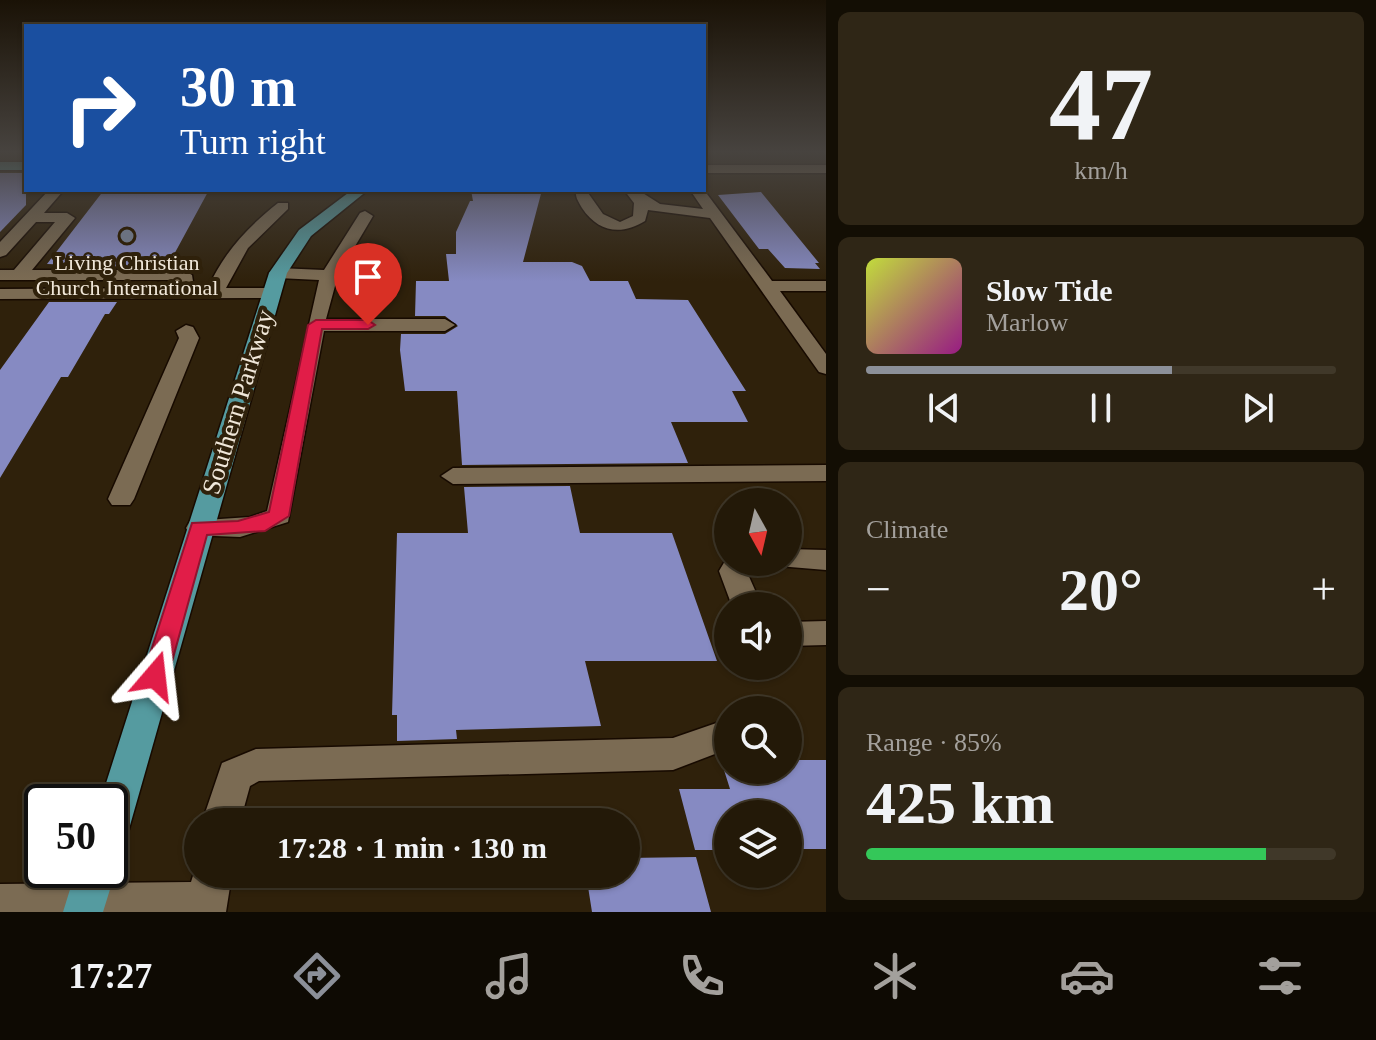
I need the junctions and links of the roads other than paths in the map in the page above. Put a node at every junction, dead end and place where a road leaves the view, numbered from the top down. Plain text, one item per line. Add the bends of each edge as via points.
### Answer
1 (52, 196) edge
2 (635, 196) edge
3 (701, 196) edge
4 (584, 198) dead end
5 (363, 203) edge
6 (641, 204) junction
7 (283, 206) dead end
8 (713, 214) junction
9 (31, 217) junction
10 (0, 252) edge
11 (0, 275) edge
12 (19, 275) junction
13 (329, 275) junction
14 (274, 283) junction
15 (765, 286) junction
16 (826, 286) edge
17 (186, 293) junction
18 (215, 293) junction
19 (0, 294) edge
20 (316, 325) junction
21 (445, 325) dead end
22 (186, 331) dead end
23 (826, 368) edge
24 (826, 473) edge
25 (453, 476) dead end
26 (121, 499) dead end
27 (199, 528) junction
28 (802, 559) edge
29 (826, 560) edge
30 (826, 633) edge
31 (802, 634) edge
32 (714, 739) edge
33 (123, 784) edge
34 (225, 808) edge
35 (88, 896) edge
36 (209, 896) edge
37 (0, 904) edge

1 - 9 street
2 - 6 street
3 - 8 street
4 - 6 street via 592,216 620,225 640,218
5 - 13 street
5 - 14 main road, Southern Parkway via 305,233
6 - 8 street
7 - 18 street via 247,234
8 - 15 street
9 - 10 street
9 - 12 street via 67,218
11 - 12 street
12 - 17 street via 183,275
13 - 14 street
13 - 20 street
14 - 18 street
14 - 27 main road, Southern Parkway
15 - 16 street
15 - 23 street
17 - 18 street
17 - 19 street
20 - 21 street
20 - 27 street via 279,516 265,524
22 - 26 street via 189,338
24 - 25 street
27 - 33 main road, Southern Parkway
28 - 29 street
30 - 31 street
32 - 34 street via 673,754 256,765 235,775
35 - 36 street
35 - 37 street

